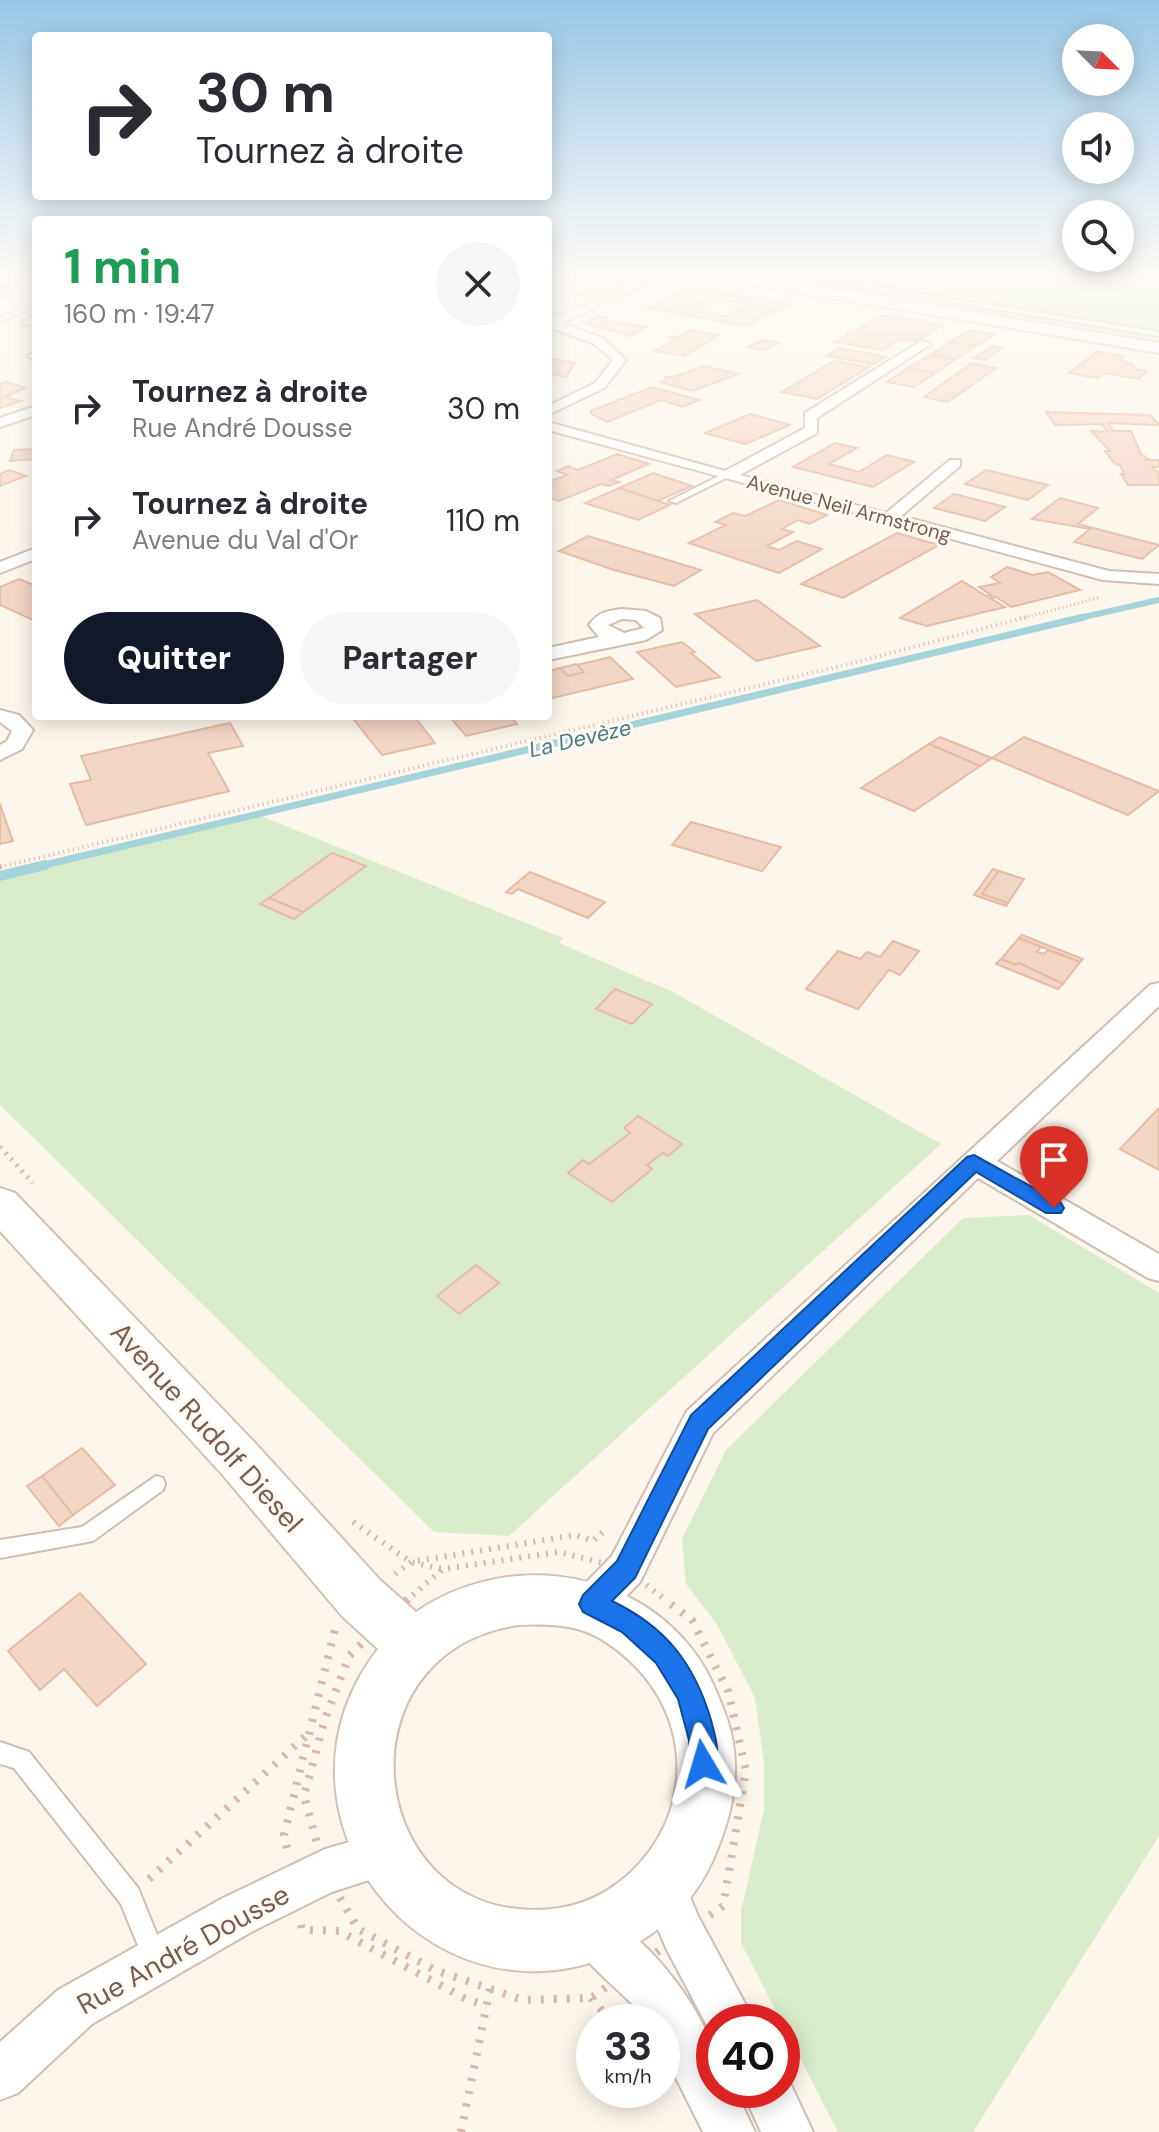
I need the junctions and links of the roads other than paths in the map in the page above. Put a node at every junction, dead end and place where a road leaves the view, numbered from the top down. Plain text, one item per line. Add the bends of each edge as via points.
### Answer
1 (613, 374) edge
2 (876, 374) edge
3 (552, 409) edge
4 (32, 411) edge
5 (0, 423) edge
6 (552, 427) edge
7 (955, 463) dead end
8 (726, 476) junction
9 (673, 501) dead end
10 (889, 518) junction
11 (32, 555) edge
12 (0, 568) edge
13 (1155, 580) edge
14 (617, 638) dead end
15 (552, 653) edge
16 (0, 716) edge
17 (0, 754) edge
18 (1159, 991) edge
19 (974, 1162) junction
20 (0, 1204) edge
21 (1159, 1269) edge
22 (156, 1484) dead end
23 (0, 1549) edge
24 (609, 1586) junction
25 (400, 1633) junction
26 (0, 1753) edge
27 (384, 1854) junction
28 (672, 1907) junction
29 (612, 1950) junction
30 (155, 1961) junction
31 (722, 2004) edge
32 (0, 2075) edge
33 (776, 2108) edge
34 (730, 2132) edge
35 (788, 2132) edge

1 - 3 street
2 - 8 street via 810,416 812,430
4 - 5 street
6 - 8 street, Avenue Neil Armstrong
7 - 10 street
8 - 9 lane
8 - 10 street, Avenue Neil Armstrong
10 - 13 street, Avenue Neil Armstrong via 1109,576
11 - 12 street
14 - 15 street
16 - 17 street via 23,730 15,745
18 - 19 street
19 - 21 street
19 - 24 street via 700,1422
20 - 25 street, Avenue Rudolf Diesel via 361,1598
22 - 23 lane via 86,1535
24 - 25 street via 499,1600
24 - 28 street via 631,1624 665,1654 690,1694 703,1740 703,1789
25 - 27 street via 390,1682 372,1722 365,1766 369,1811
26 - 30 lane via 21,1760 130,1896
27 - 29 street via 411,1893 449,1923 495,1941
27 - 30 street, Rue André Dousse via 325,1872
28 - 29 street via 630,1912
28 - 31 street
29 - 34 street via 664,2003
30 - 32 street, Rue André Dousse via 75,2007
33 - 35 street

